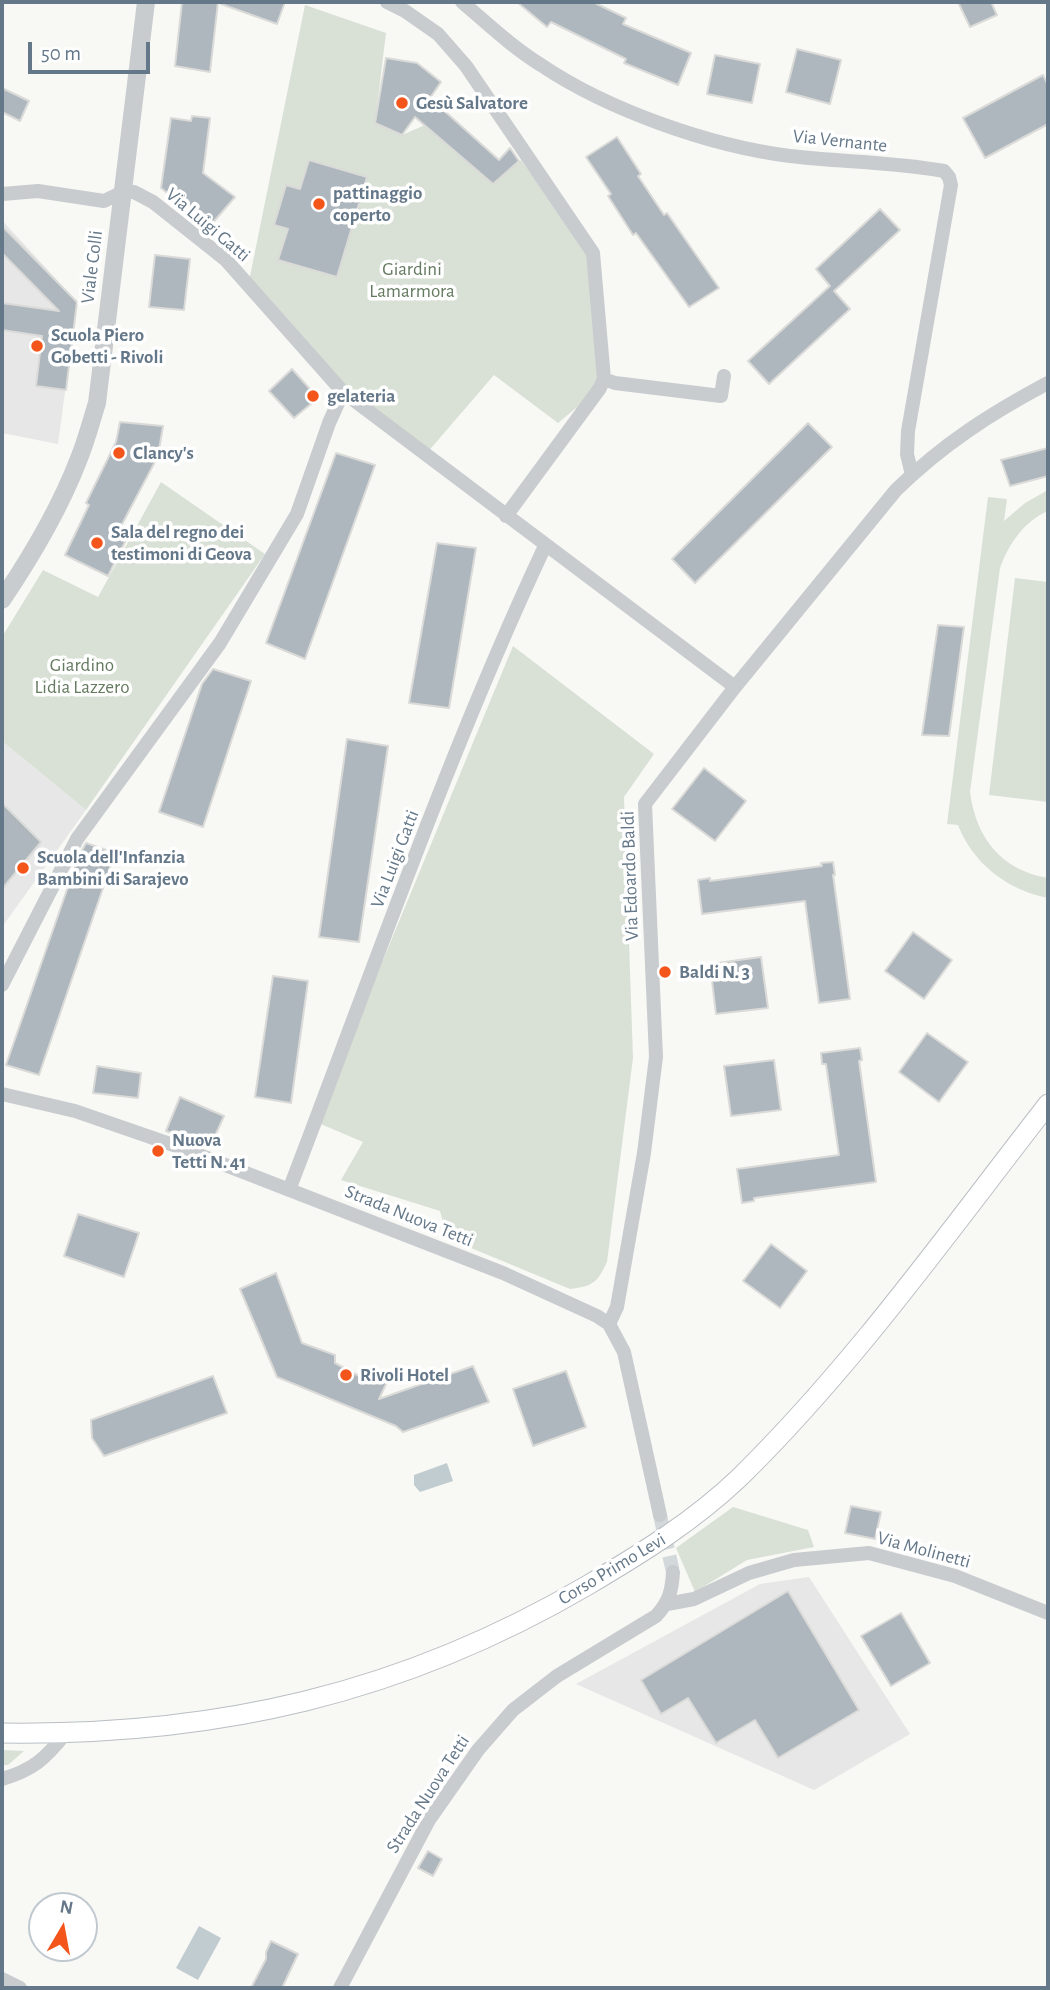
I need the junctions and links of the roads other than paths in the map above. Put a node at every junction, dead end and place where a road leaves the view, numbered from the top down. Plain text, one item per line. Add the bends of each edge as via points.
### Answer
1 (146, 2) edge
2 (387, 2) edge
3 (462, 2) edge
4 (123, 192) junction
5 (2, 194) edge
6 (723, 376) dead end
7 (604, 379) junction
8 (1048, 383) edge
9 (343, 392) junction
10 (912, 475) junction
11 (506, 516) junction
12 (545, 546) junction
13 (2, 600) edge
14 (735, 687) junction
15 (2, 985) edge
16 (2, 1094) edge
17 (1048, 1104) edge
18 (289, 1189) junction
19 (609, 1324) junction
20 (660, 1515) tunnel mouth
21 (673, 1572) tunnel mouth
22 (667, 1604) junction
23 (1048, 1613) edge
24 (2, 1733) edge
25 (65, 1734) junction
26 (2, 1779) edge
27 (2, 1979) edge
28 (20, 1988) edge
29 (340, 1988) edge

1 - 4 street, Viale Colli
2 - 7 street via 438,34 475,80 593,253
3 - 10 street, Via Vernante via 543,67 636,113 682,130 743,148 944,171 950,177 908,431
4 - 5 street via 104,201 38,191
4 - 9 street, Via Luigi Gatti via 153,202 226,260
4 - 13 street, Viale Colli via 97,403 78,461 29,559
6 - 7 street via 721,396
7 - 11 street
8 - 10 street, Via Edoardo Baldi via 980,421
9 - 11 street, Via Luigi Gatti
9 - 15 street via 298,514 220,643 77,839
10 - 14 street, Via Edoardo Baldi
11 - 12 street, Via Luigi Gatti
12 - 14 street, Via Luigi Gatti
12 - 18 street, Via Luigi Gatti via 473,711
14 - 19 street, Via Edoardo Baldi via 645,804 656,1057 617,1307
16 - 18 street, Strada Nuova Tetti via 109,1122
17 - 25 main road, Corso Primo Levi via 812,1400 714,1500 649,1550 524,1620 372,1683 236,1717
18 - 19 street, Strada Nuova Tetti via 544,1291
19 - 20 street via 628,1367
21 - 22 street
22 - 23 street, Via Molinetti via 694,1599 749,1573 794,1560 869,1553 955,1576
22 - 29 street, Strada Nuova Tetti via 656,1616 557,1676 513,1710 478,1749 429,1820
24 - 25 main road, Corso Primo Levi
25 - 26 street via 40,1763
27 - 28 street

